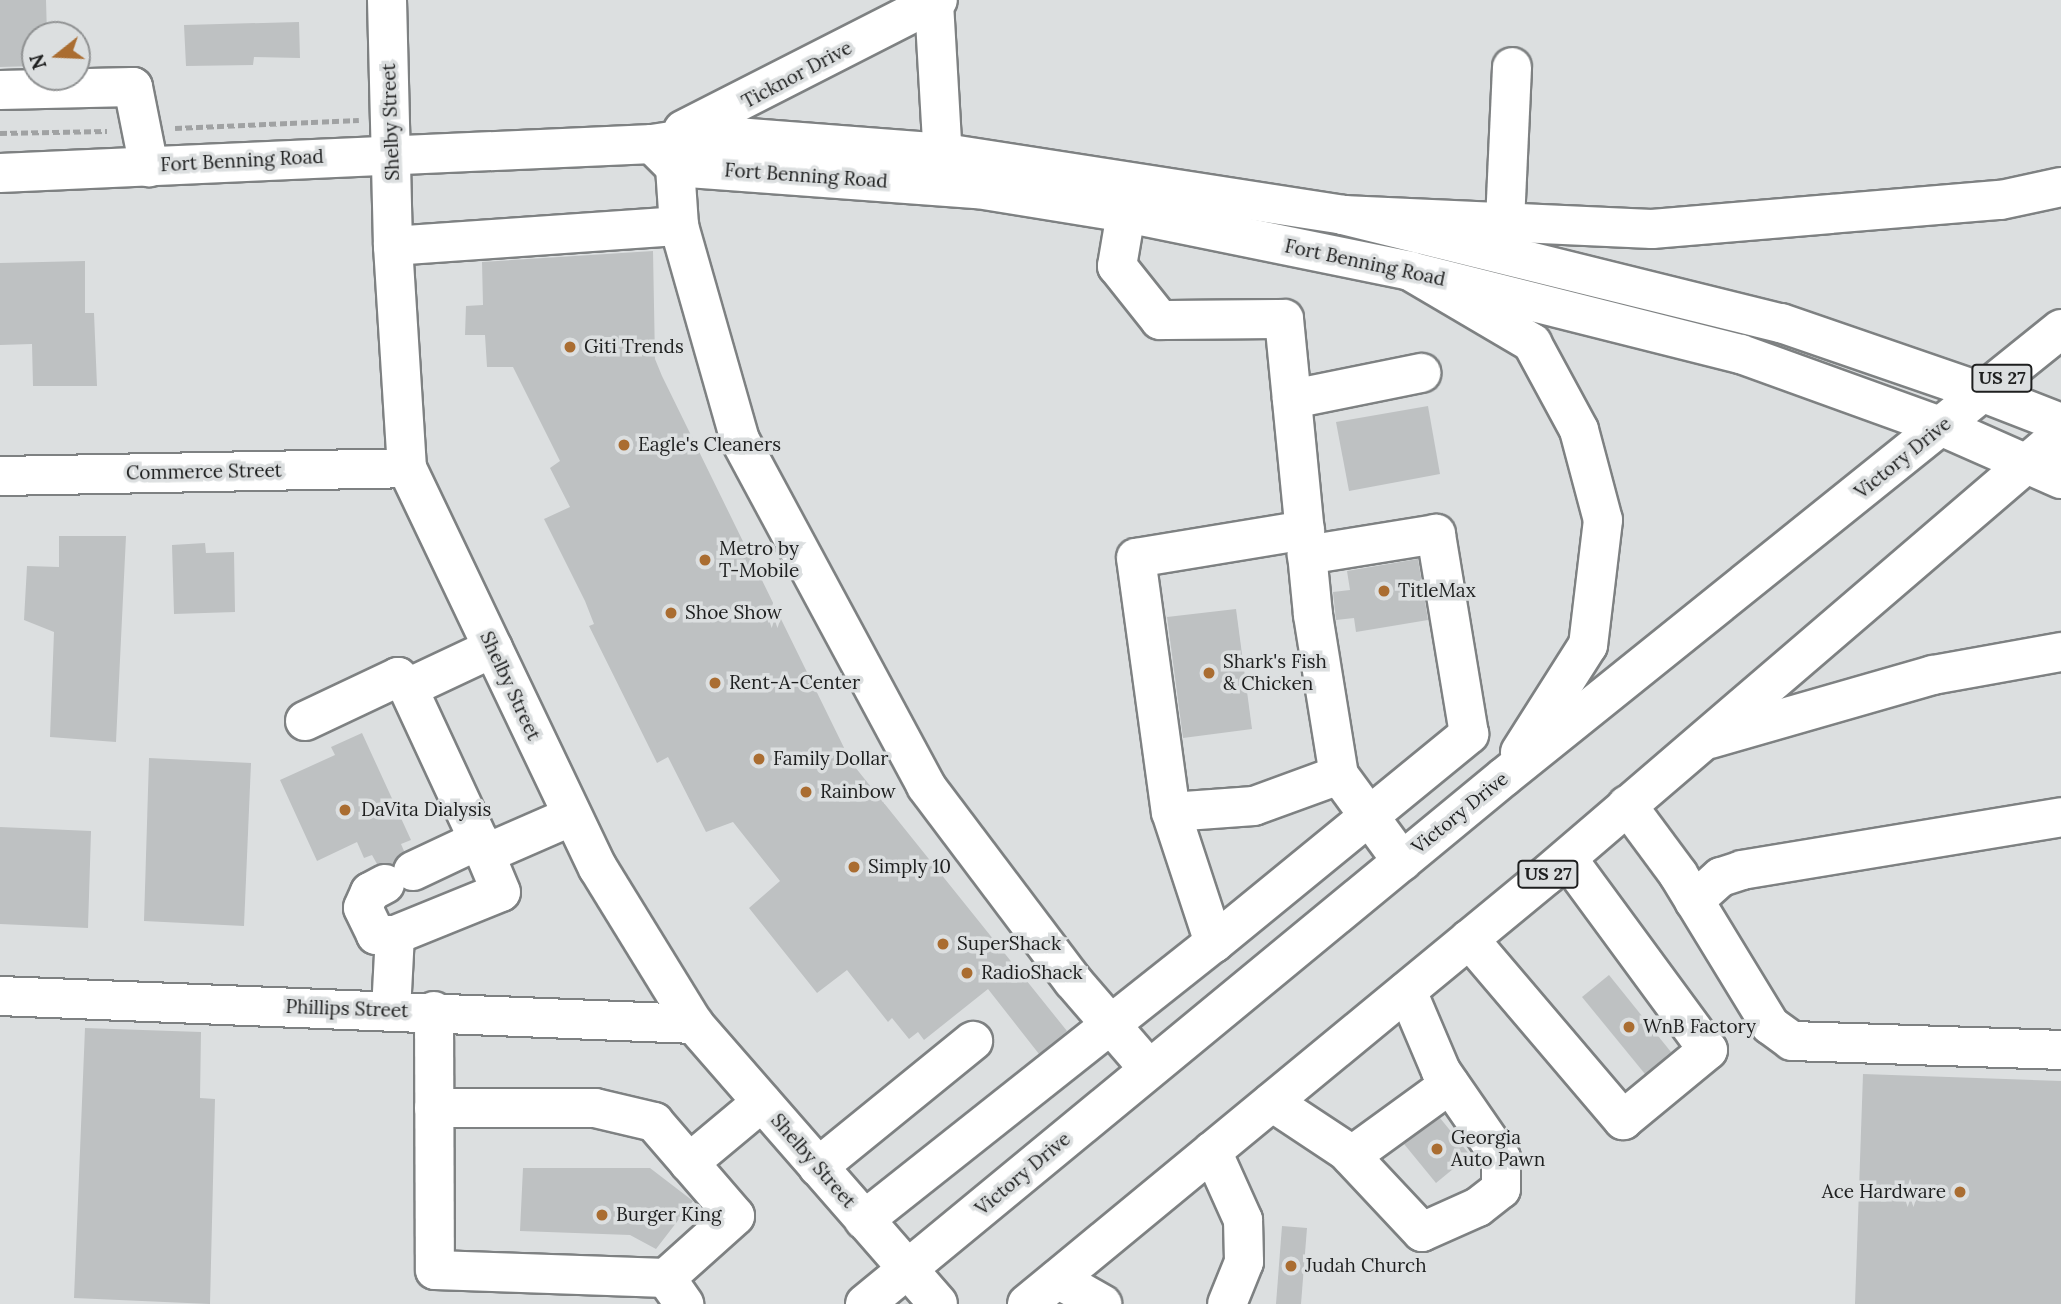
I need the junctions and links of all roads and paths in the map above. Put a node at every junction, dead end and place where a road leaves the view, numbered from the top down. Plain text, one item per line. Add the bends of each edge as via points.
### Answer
1 (387, 0) edge
2 (936, 1) edge
3 (1512, 66) dead end
4 (0, 90) edge
5 (390, 113) junction
6 (292, 121) dead end
7 (393, 152) junction
8 (664, 155) junction
9 (149, 167) junction
10 (944, 170) junction
11 (0, 173) edge
12 (2061, 187) edge
13 (1126, 213) junction
14 (1343, 215) junction
15 (1505, 222) junction
16 (679, 226) junction
17 (393, 246) junction
18 (1410, 271) junction
19 (2061, 329) edge
20 (1421, 373) dead end
21 (1984, 393) junction
22 (1292, 399) junction
23 (2061, 423) edge
24 (1943, 427) junction
25 (2061, 434) edge
26 (2024, 463) junction
27 (407, 468) junction
28 (0, 476) edge
29 (2061, 479) edge
30 (1306, 542) junction
31 (493, 648) junction
32 (2061, 652) edge
33 (408, 688) junction
34 (305, 721) dead end
35 (1698, 743) junction
36 (1339, 775) junction
37 (1504, 777) junction
38 (1627, 805) junction
39 (1171, 812) junction
40 (1367, 813) junction
41 (572, 816) junction
42 (2061, 817) edge
43 (482, 847) junction
44 (1567, 858) junction
45 (1402, 861) junction
46 (1694, 901) junction
47 (395, 935) junction
48 (1469, 939) junction
49 (1213, 943) junction
50 (1407, 991) junction
51 (0, 996) edge
52 (391, 1011) junction
53 (434, 1011) junction
54 (694, 1024) junction
55 (1111, 1024) junction
56 (972, 1041) dead end
57 (2061, 1050) edge
58 (1149, 1069) junction
59 (1451, 1084) junction
60 (762, 1102) junction
61 (1272, 1102) junction
62 (434, 1108) junction
63 (1212, 1152) junction
64 (1351, 1156) junction
65 (689, 1163) junction
66 (818, 1167) junction
67 (864, 1220) junction
68 (907, 1269) junction
69 (1058, 1279) junction
70 (675, 1291) edge
71 (865, 1304) edge
72 (938, 1304) edge
73 (1027, 1304) edge
74 (1102, 1304) edge
75 (1227, 1304) edge

1 - 5 main road, Shelby Street
2 - 8 main road, Ticknor Drive via 724,113
2 - 10 main road
3 - 15 main road
4 - 9 main road via 133,87
5 - 6 path via 363,120
5 - 7 main road, Shelby Street
7 - 8 main road, Fort Benning Road
7 - 9 main road, Fort Benning Road
7 - 17 main road, Shelby Street
8 - 10 main road, Fort Benning Road via 710,135
8 - 16 main road
9 - 11 main road, Fort Benning Road
10 - 13 main road, Fort Benning Road
10 - 14 main road, Fort Benning Road
12 - 15 main road via 2001,200 1651,229
13 - 18 main road, Fort Benning Road
13 - 22 main road via 1117,266 1160,320 1284,319
14 - 15 main road
14 - 21 main road, Fort Benning Road via 1781,323
16 - 17 main road
16 - 55 main road via 740,440 926,786
17 - 27 main road, Shelby Street
18 - 24 main road, Fort Benning Road via 1741,354
18 - 37 main road via 1532,343 1578,430 1603,520 1588,645
19 - 21 main road, Victory Drive / US 27
20 - 22 main road
21 - 23 main road, Fort Benning Road
21 - 24 main road, Victory Drive / US 27
22 - 30 main road
24 - 26 main road, Fort Benning Road
24 - 37 main road, Victory Drive / US 27
25 - 26 main road, US 27
26 - 29 main road, Fort Benning Road
26 - 35 main road, US 27
27 - 28 main road, Commerce Street
27 - 31 main road, Shelby Street
30 - 36 main road
30 - 39 main road via 1136,558
30 - 40 main road via 1436,534 1469,734
31 - 33 main road
31 - 41 main road, Shelby Street
32 - 35 main road via 1933,675
33 - 34 main road via 398,677
33 - 43 main road
35 - 38 main road, US 27
36 - 39 main road via 1254,806
36 - 40 main road
37 - 45 main road, Victory Drive / US 27
38 - 44 main road, US 27
38 - 46 main road
39 - 49 main road
40 - 45 main road
40 - 49 main road
41 - 43 main road
41 - 54 main road, Shelby Street via 598,868
42 - 46 main road via 1742,870 1721,877
43 - 47 main road via 501,892
43 - 47 main road via 370,892 363,908 376,934
44 - 48 main road, US 27
44 - 48 main road via 1708,1050 1623,1120
45 - 58 main road, Victory Drive / US 27
46 - 57 main road via 1770,1025 1793,1041
47 - 52 main road
48 - 50 main road, US 27
49 - 55 main road
50 - 59 main road
50 - 61 main road, US 27
51 - 52 main road, Phillips Street
52 - 53 main road, Phillips Street
53 - 54 main road, Phillips Street
53 - 62 main road
54 - 60 main road, Shelby Street
55 - 58 main road
55 - 67 main road
56 - 66 main road
58 - 68 main road, Victory Drive / US 27
59 - 64 main road
59 - 64 main road via 1501,1157 1501,1189 1478,1207 1422,1233
60 - 65 main road
60 - 66 main road, Shelby Street
61 - 63 main road, US 27
61 - 64 main road
62 - 65 main road via 595,1108 654,1122
62 - 70 main road via 435,1270
63 - 69 main road, US 27
63 - 75 main road via 1243,1220 1244,1262
65 - 70 main road via 735,1216
66 - 67 main road, Shelby Street
67 - 68 main road, Shelby Street
68 - 71 main road, Victory Drive / US 27
68 - 72 main road, Shelby Street
69 - 73 main road, US 27
69 - 74 main road

